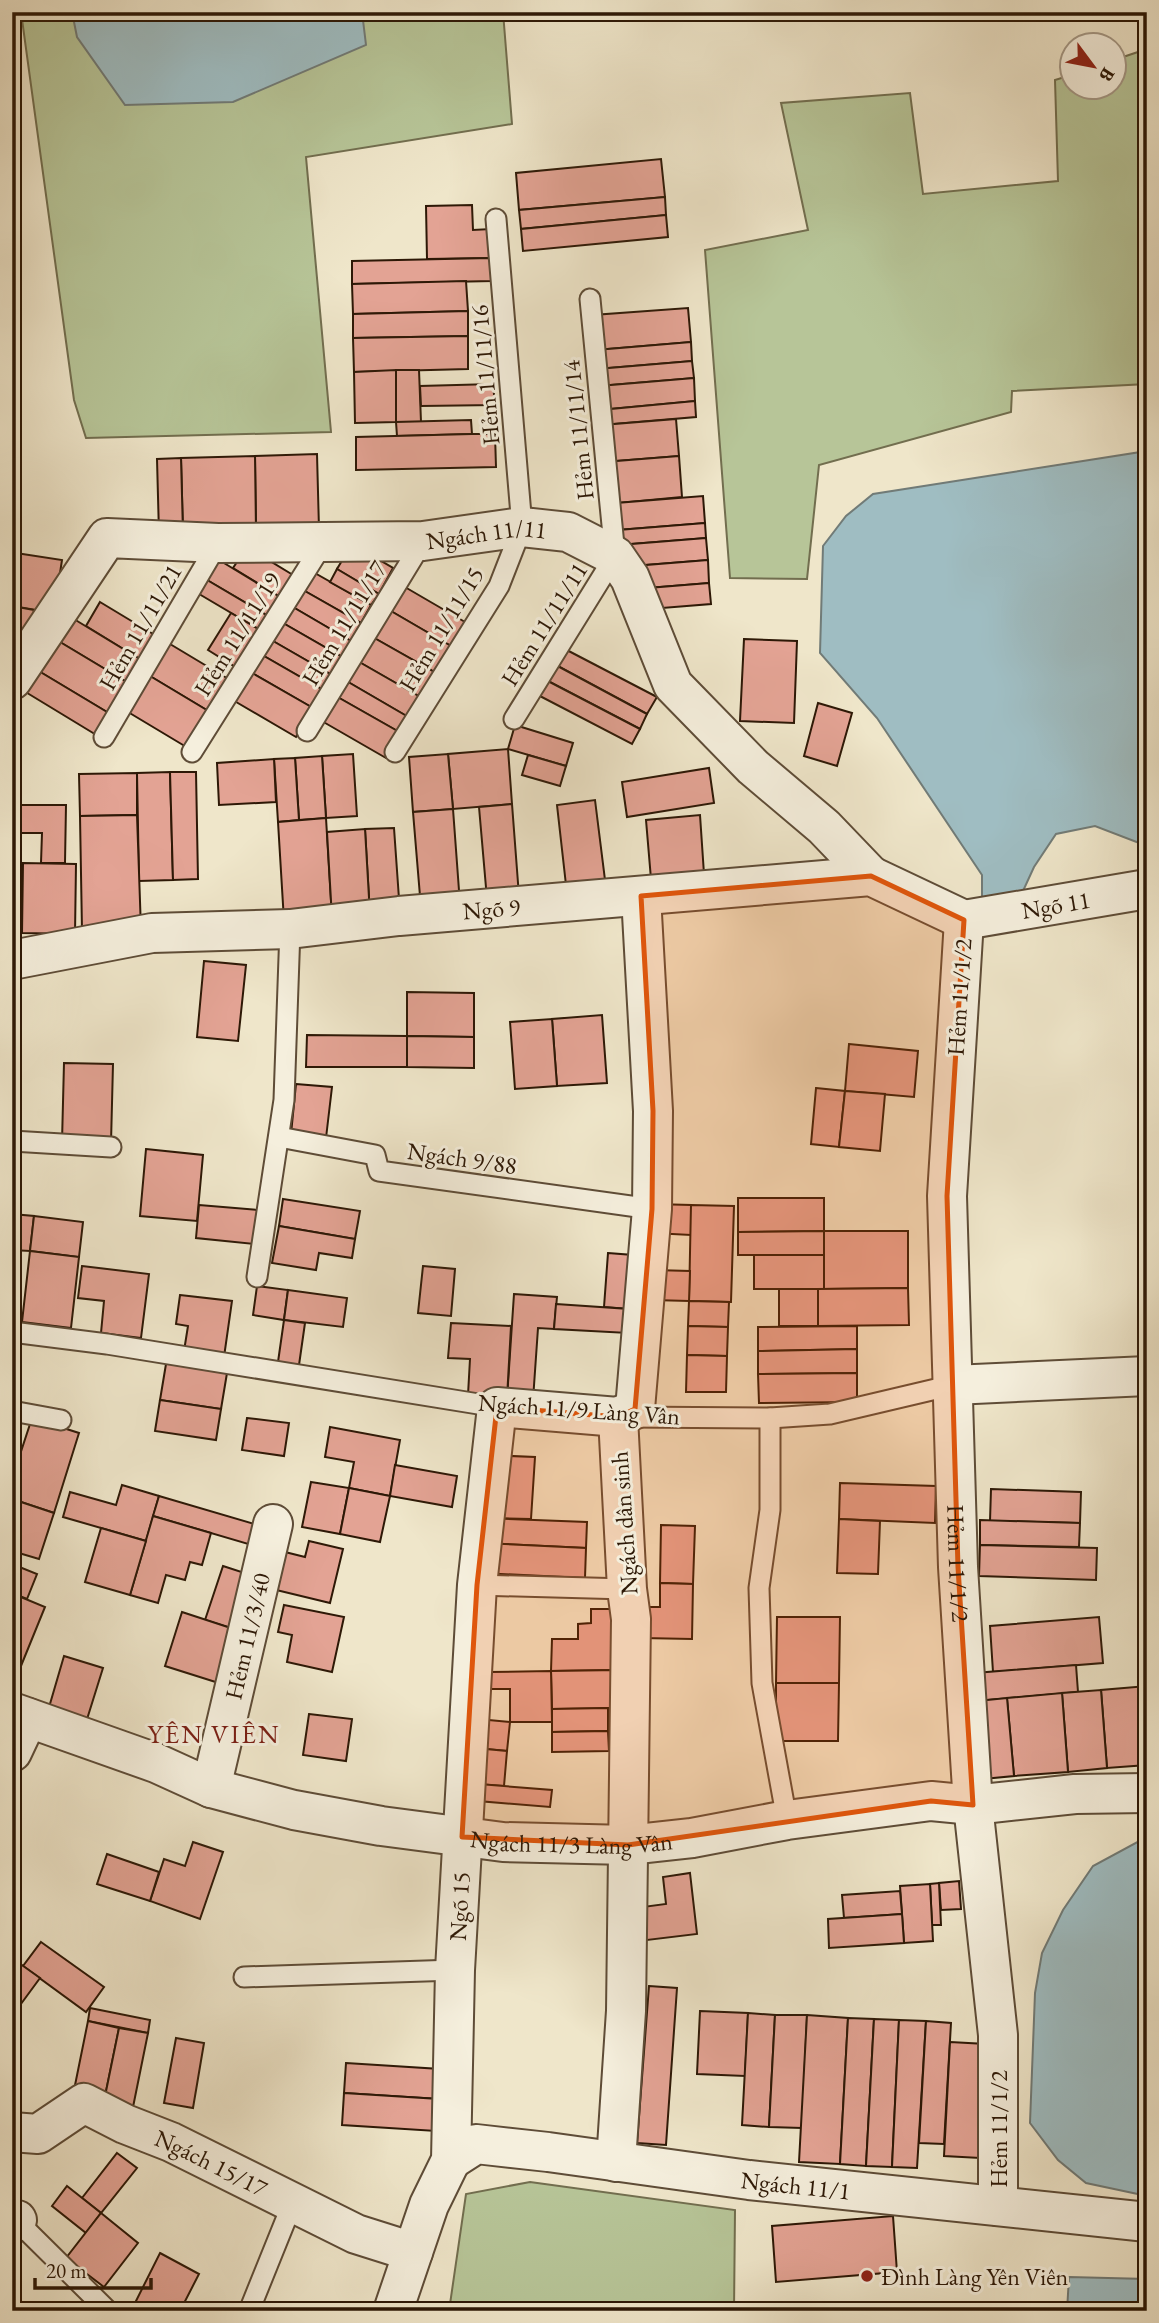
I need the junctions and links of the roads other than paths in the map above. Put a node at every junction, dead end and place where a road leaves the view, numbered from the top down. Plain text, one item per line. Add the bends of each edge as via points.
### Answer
1 (496, 219) dead end
2 (590, 299) dead end
3 (522, 527) junction
4 (423, 541) junction
5 (218, 542) junction
6 (324, 542) junction
7 (615, 556) junction
8 (12, 680) edge
9 (514, 719) dead end
10 (307, 731) dead end
11 (104, 737) dead end
12 (192, 751) dead end
13 (395, 752) dead end
14 (871, 876) junction
15 (1147, 889) edge
16 (641, 896) junction
17 (964, 920) junction
18 (290, 929) junction
19 (12, 960) edge
20 (279, 1138) junction
21 (12, 1141) edge
22 (110, 1147) dead end
23 (652, 1209) junction
24 (257, 1277) dead end
25 (12, 1332) edge
26 (1147, 1376) edge
27 (953, 1385) junction
28 (497, 1407) junction
29 (12, 1411) edge
30 (618, 1417) junction
31 (770, 1418) junction
32 (61, 1420) dead end
33 (273, 1524) dead end
34 (477, 1585) junction
35 (627, 1589) junction
36 (20, 1715) edge
37 (12, 1752) edge
38 (211, 1788) junction
39 (1147, 1793) edge
40 (973, 1805) junction
41 (787, 1820) junction
42 (462, 1838) junction
43 (628, 1845) junction
44 (455, 1970) junction
45 (244, 1978) dead end
46 (12, 2132) edge
47 (451, 2160) junction
48 (616, 2162) junction
49 (293, 2202) junction
50 (998, 2206) junction
51 (14, 2220) edge
52 (1147, 2222) edge
53 (413, 2252) junction
54 (107, 2311) edge
55 (249, 2311) edge
56 (393, 2311) edge

1 - 3 lane, Hẻm 11/11/16
2 - 7 lane, Hẻm 11/11/14
3 - 4 street, Ngách 11/11
3 - 7 street, Ngách 11/11 via 568,531
3 - 13 lane, Hẻm 11/11/15 via 499,586
4 - 6 street, Ngách 11/11
4 - 10 lane, Hẻm 11/11/17
5 - 6 street, Ngách 11/11
5 - 8 street, Ngách 11/11 via 107,538
5 - 11 lane, Hẻm 11/11/21
6 - 12 lane, Hẻm 11/11/19
7 - 9 lane, Hẻm 11/11/11
7 - 14 street via 630,578 673,684 753,767 824,827
14 - 16 street, Ngõ 9
14 - 17 street
15 - 17 street, Ngõ 11
16 - 18 street, Ngõ 9
16 - 23 street, Ngách dân sinh via 653,1111
17 - 27 street, Hẻm 11/1/2 via 947,1196
18 - 19 street, Ngõ 9 via 152,933
18 - 20 lane
20 - 23 lane, Ngách 9/88 via 375,1155 379,1171
20 - 24 lane
21 - 22 lane
23 - 30 street, Ngách dân sinh via 635,1409
25 - 28 lane, Ngách 11/9 Làng Vân
26 - 27 street, Ngách 11/9 Làng Vân
27 - 31 lane, Ngách 11/9 Làng Vân via 830,1414
27 - 40 street, Hẻm 11/1/2 via 958,1567
28 - 30 street, Ngách 11/9 Làng Vân
28 - 34 street, Ngõ 15
29 - 32 lane
30 - 31 lane, Ngách 11/9 Làng Vân
30 - 35 street, Ngách dân sinh
31 - 41 lane via 770,1510 759,1588 762,1683
33 - 38 street, Hẻm 11/3/40
34 - 35 lane
34 - 42 street, Ngõ 15
35 - 43 street, Ngách dân sinh via 631,1619
36 - 37 street
36 - 38 street, Ngách 11/3 Làng Vân via 156,1763
38 - 42 street, Ngách 11/3 Làng Vân via 294,1810
39 - 40 street, Ngách 11/3 Làng Vân via 1075,1794
40 - 41 street, Ngách 11/3 Làng Vân via 931,1801
40 - 50 street, Hẻm 11/1/2 via 998,2035
41 - 43 street, Ngách 11/3 Làng Vân
42 - 43 street, Ngách 11/3 Làng Vân
42 - 44 street, Ngõ 15
43 - 48 street, Ngách dân sinh via 626,2011
44 - 45 lane
44 - 47 street, Ngõ 15
46 - 49 street, Ngách 15/17 via 38,2134 84,2103
47 - 48 street, Ngách 11/1 via 476,2144
47 - 53 street, Ngõ 15
48 - 50 street, Ngách 11/1
49 - 53 street, Ngách 15/17 via 356,2234
49 - 55 lane
50 - 52 street, Ngách 11/1
51 - 54 lane
53 - 56 street, Ngõ 15

